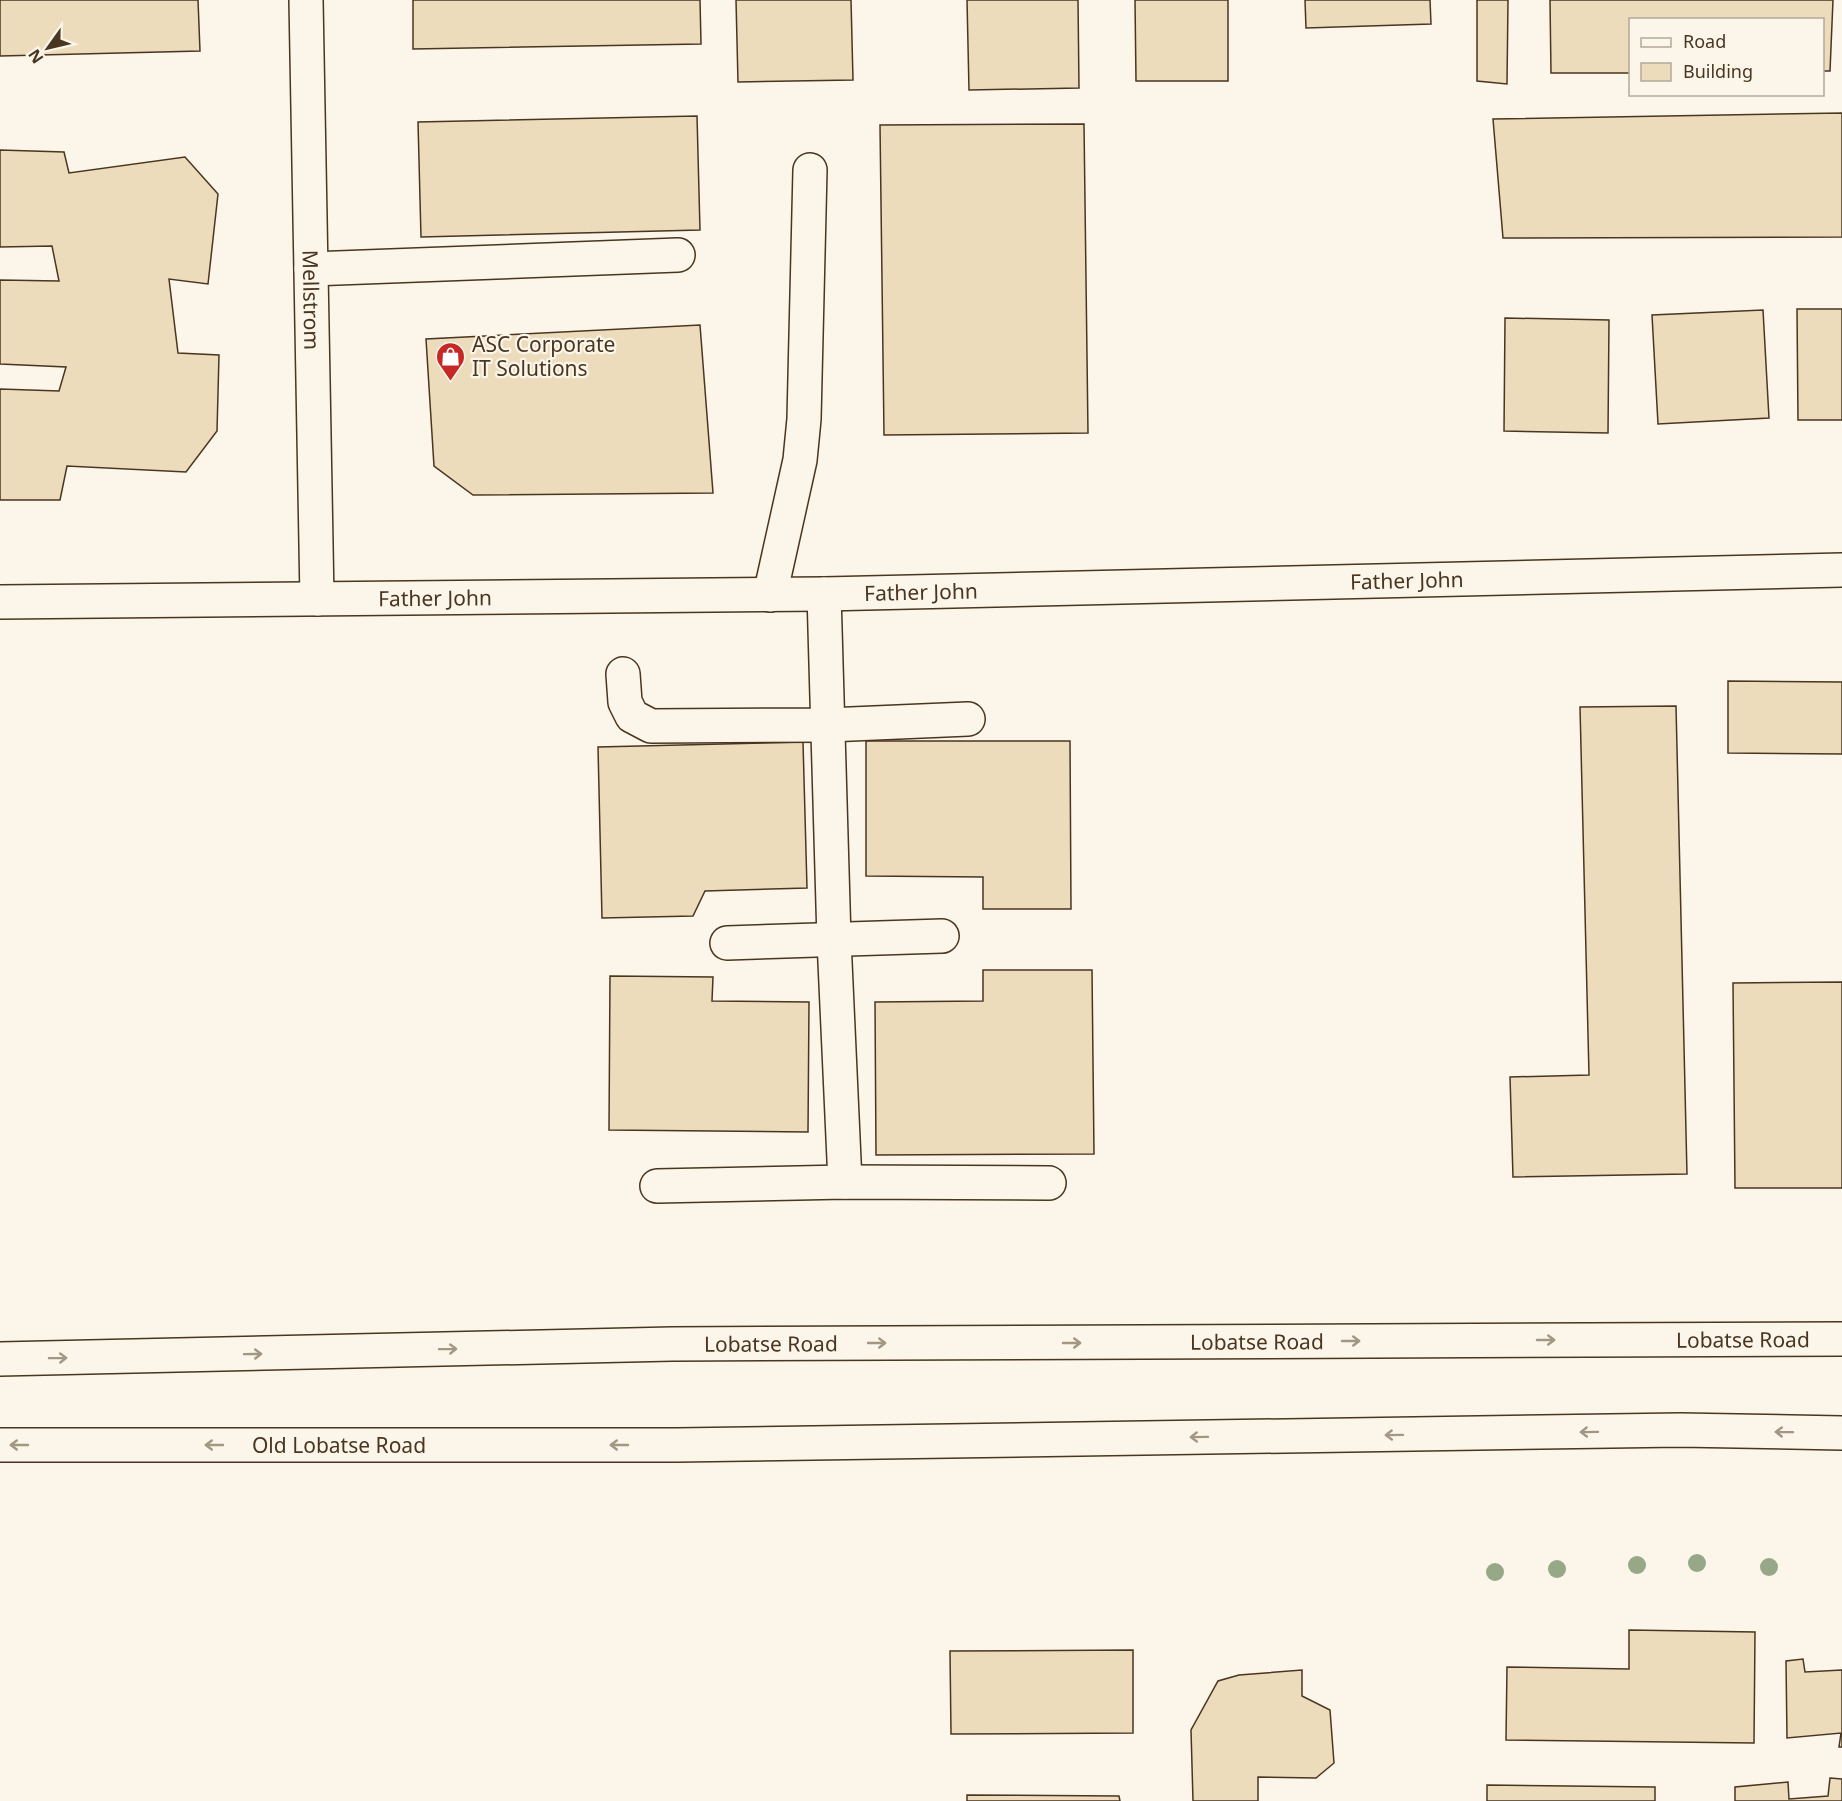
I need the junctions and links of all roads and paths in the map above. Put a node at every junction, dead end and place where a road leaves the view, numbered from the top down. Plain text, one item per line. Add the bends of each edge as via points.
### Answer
1 (306, 0) edge
2 (810, 170) dead end
3 (678, 255) dead end
4 (311, 269) junction
5 (1842, 570) edge
6 (824, 594) junction
7 (770, 595) junction
8 (317, 599) junction
9 (0, 602) edge
10 (623, 674) dead end
11 (968, 719) dead end
12 (828, 725) junction
13 (942, 936) dead end
14 (834, 940) junction
15 (727, 943) dead end
16 (845, 1182) junction
17 (1049, 1183) dead end
18 (657, 1186) dead end
19 (1842, 1339) edge
20 (0, 1359) edge
21 (1842, 1433) edge
22 (0, 1445) edge

1 - 4 main road, Mellstrom
2 - 7 main road via 804,419 800,460
3 - 4 main road
4 - 8 main road, Mellstrom
5 - 6 main road, Father John
6 - 7 main road, Father John
6 - 12 main road
7 - 8 main road, Father John
8 - 9 main road, Father John
10 - 12 main road via 625,702 632,716 651,726
11 - 12 main road
12 - 14 main road
13 - 14 main road
14 - 15 main road
14 - 16 main road
16 - 17 main road
16 - 18 main road
20 -> 19 main road, Lobatse Road via 672,1344
21 -> 22 main road, Old Lobatse Road via 1680,1430 677,1445

